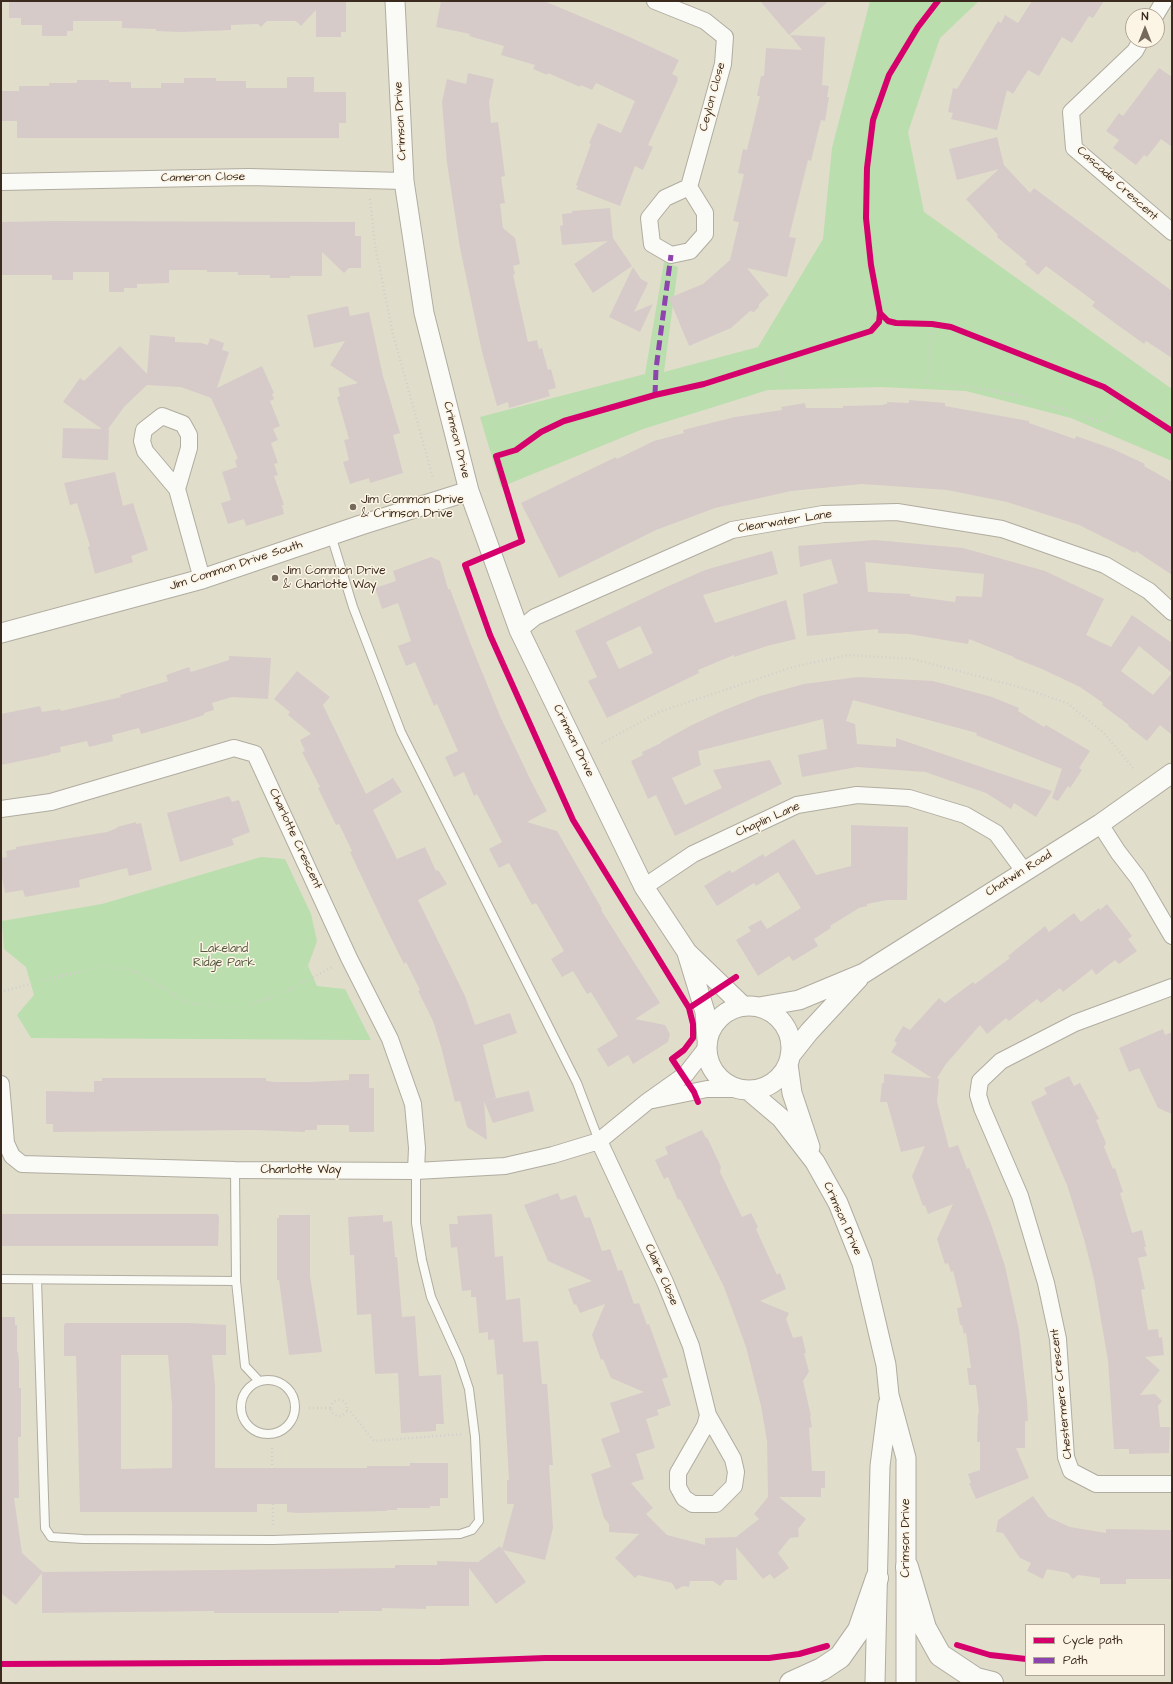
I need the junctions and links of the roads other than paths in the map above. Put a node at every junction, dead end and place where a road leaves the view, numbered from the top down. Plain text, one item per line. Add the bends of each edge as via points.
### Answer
1 (395, 1) edge
2 (655, 1) edge
3 (1137, 48) edge
4 (404, 180) junction
5 (1, 182) edge
6 (689, 187) dead end
7 (1172, 232) edge
8 (177, 489) dead end
9 (469, 491) junction
10 (332, 534) junction
11 (202, 579) junction
12 (1172, 612) edge
13 (519, 630) junction
14 (1, 633) edge
15 (1172, 773) edge
16 (1, 809) edge
17 (1100, 824) junction
18 (1024, 870) junction
19 (644, 887) junction
20 (1172, 936) edge
21 (687, 952) junction
22 (864, 973) junction
23 (1172, 987) edge
24 (751, 1007) junction
25 (707, 1044) junction
26 (789, 1060) junction
27 (1, 1084) edge
28 (743, 1089) junction
29 (648, 1101) junction
30 (599, 1141) junction
31 (815, 1162) junction
32 (235, 1170) junction
33 (416, 1171) junction
34 (1, 1279) edge
35 (37, 1280) junction
36 (236, 1282) junction
37 (259, 1381) junction
38 (889, 1395) junction
39 (708, 1415) junction
40 (1172, 1484) edge
41 (907, 1567) junction
42 (877, 1578) junction
43 (791, 1683) edge
44 (875, 1683) edge
45 (906, 1683) edge
46 (992, 1683) edge

1 - 4 street, Crimson Drive
2 - 6 street, Ceylon Close via 706,21 725,37 723,64
3 - 7 street, Cascade Crescent via 1071,112 1074,148
4 - 5 street, Cameron Close via 249,177
4 - 9 street, Crimson Drive via 424,313
8 - 11 street
9 - 10 street, Jim Common Drive South
9 - 13 street, Crimson Drive
10 - 11 street, Jim Common Drive South
10 - 30 lane via 353,606 401,732 577,1083
11 - 14 street, Jim Common Drive South
12 - 13 street, Clearwater Lane via 1149,592 1105,565 1002,529 897,512 882,512 823,514 732,530 535,617
13 - 19 street, Crimson Drive
15 - 17 street, Chatwin Road
16 - 33 street, Charlotte Crescent via 51,802 234,748 255,754 349,958 390,1039 413,1104 417,1148
17 - 18 street, Chatwin Road
17 - 20 street via 1138,878
18 - 19 street, Chaplin Lane via 996,833 965,815 909,798 857,795 797,805 693,854
18 - 22 street, Chatwin Road
19 - 21 street, Crimson Drive
21 - 24 street, Crimson Drive
21 - 25 street, Crimson Drive via 705,1012
22 - 24 street, Chatwin Road via 799,1000
22 - 26 street, Chatwin Road via 809,1032
23 - 40 street, Chestermere Crescent via 1075,1023 1001,1061 980,1081 978,1095 1020,1196 1046,1283 1058,1339 1066,1456 1070,1471 1096,1484
24 - 25 street via 730,1010 719,1018
24 - 26 street via 771,1012 781,1020 788,1031 791,1043
25 - 28 street via 709,1061 716,1074 726,1083
25 - 29 street via 686,1074
26 - 28 street via 781,1075 772,1083 761,1088
26 - 31 street, Crimson Drive via 792,1093
27 - 32 street, Charlotte Way via 6,1143 12,1156 22,1164
28 - 29 street via 707,1090
28 - 31 street, Crimson Drive via 781,1118
29 - 30 street, Charlotte Way
30 - 33 street, Charlotte Way via 505,1166
30 - 39 street, Claire Close via 665,1282 691,1346
31 - 38 street, Crimson Drive via 838,1203 862,1263 886,1365
32 - 33 street, Charlotte Way
32 - 36 lane
33 - 35 lane via 416,1223 431,1298 450,1338 469,1389 479,1521 472,1530 460,1534 273,1540 51,1537 45,1528
34 - 35 lane
35 - 36 lane
36 - 37 lane via 245,1366
37 - 37 lane via 245,1392 241,1410 243,1418 248,1426 256,1431 273,1434 288,1425 293,1418 294,1400 290,1392 276,1381
38 - 41 street, Crimson Drive via 906,1458
38 - 42 street, Crimson Drive via 880,1466
39 - 39 street, Claire Close via 705,1426 678,1473 678,1487 684,1498 693,1504 716,1504 734,1486 736,1472 732,1459
41 - 45 street, Crimson Drive
41 - 46 main road via 925,1628 940,1655 976,1679
42 - 43 main road via 859,1630 840,1657 822,1669
42 - 44 street, Crimson Drive

